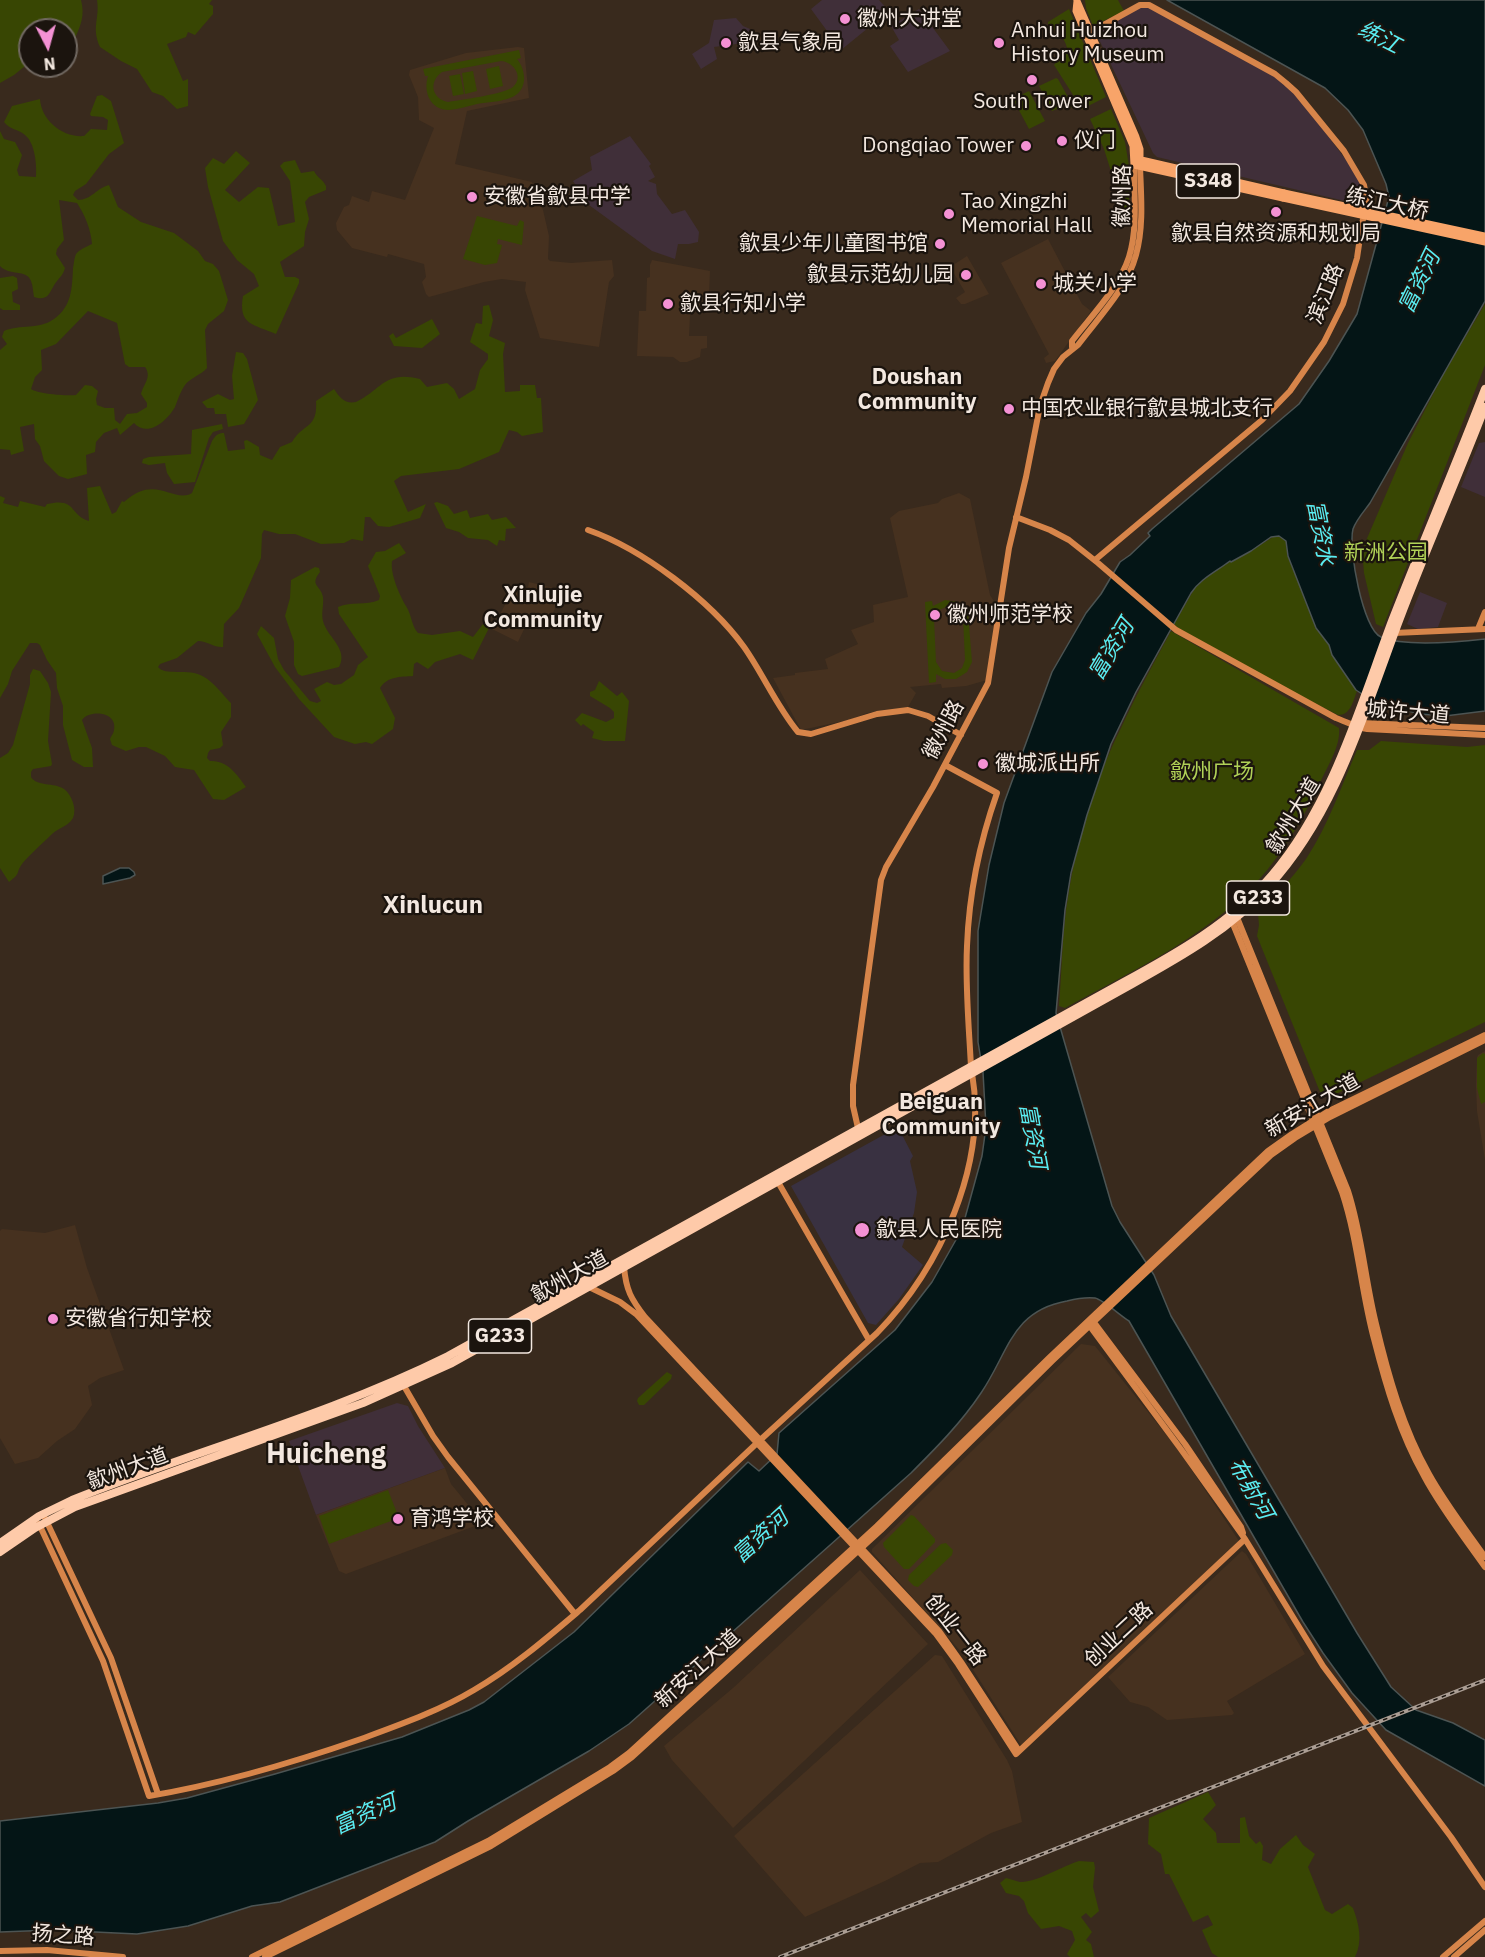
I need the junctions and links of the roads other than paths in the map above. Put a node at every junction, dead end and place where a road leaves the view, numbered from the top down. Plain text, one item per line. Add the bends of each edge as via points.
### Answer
1 (1076, 0) edge
2 (1091, 32) junction
3 (1137, 162) junction
4 (1283, 195) junction
5 (1485, 236) edge
6 (1485, 242) edge
7 (1485, 389) edge
8 (1485, 407) edge
9 (1016, 517) junction
10 (588, 530) dead end
11 (1097, 561) junction
12 (1485, 612) edge
13 (1481, 629) edge
14 (1391, 636) junction
15 (1357, 725) junction
16 (1485, 728) edge
17 (961, 735) junction
18 (1485, 735) edge
19 (945, 765) junction
20 (1233, 916) junction
21 (1485, 1035) edge
22 (1485, 1040) edge
23 (974, 1069) junction
24 (1317, 1121) junction
25 (858, 1128) junction
26 (778, 1182) junction
27 (624, 1267) junction
28 (589, 1287) junction
29 (1090, 1322) junction
30 (869, 1341) junction
31 (404, 1386) junction
32 (758, 1442) junction
33 (41, 1520) junction
34 (1245, 1539) junction
35 (0, 1542) edge
36 (855, 1545) junction
37 (0, 1552) edge
38 (1485, 1557) edge
39 (1485, 1567) edge
40 (575, 1614) junction
41 (1018, 1752) joint
42 (158, 1794) junction
43 (1485, 1887) edge
44 (1485, 1921) edge
45 (1485, 1930) edge
46 (0, 1951) edge
47 (123, 1957) edge
48 (252, 1957) edge
49 (265, 1957) edge
50 (1443, 1957) edge
51 (1454, 1957) edge

1 - 2 main road, 徽州路
1 - 3 main road, 徽州路 via 1076,11
2 - 3 main road, 徽州路 via 1136,137 1140,149
2 - 11 street, 滨江路 via 1140,5 1149,5 1275,74 1296,92 1344,151 1364,185 1367,200 1358,258 1343,304 1324,342 1290,392
3 - 4 main road, S348
3 - 9 street, 徽州路 via 1128,260 1045,388
4 - 5 main road, 练江大桥 / S348, bridge
4 - 6 main road, 练江大桥 / S348, bridge
7 - 14 highway, G233
8 - 14 highway, G233
9 - 11 street via 1061,536
9 - 17 street, 徽州路 via 989,678
10 - 17 street via 632,551 710,607 741,643 798,732 811,734 883,712 908,710 928,716
11 - 15 street via 1176,630 1336,718
12 - 13 street
13 - 14 street
14 - 15 highway, 歙州大道 / G233
15 - 16 street, 城许大道
15 - 18 street, 城许大道
15 - 20 highway, 歙州大道 / G233 via 1302,834
17 - 19 street, 徽州路
19 - 23 street via 997,792 978,863 968,931
19 - 25 street, 徽州路 via 886,867 880,886 853,1085
20 - 23 highway, 歙州大道 / G233 via 1186,954
20 - 24 street
21 - 24 street, 新安江大道
22 - 24 street, 新安江大道
23 - 25 highway, 歙州大道 / G233
23 - 26 highway, 歙州大道 / G233
23 - 30 street via 975,1122 955,1210 921,1278
24 - 29 street, 新安江大道 via 1286,1138 1257,1161
24 - 38 street via 1356,1218 1379,1338 1403,1416 1435,1484
24 - 39 street via 1351,1220 1374,1339 1398,1418 1427,1481
25 - 33 highway, 歙州大道 / G233 via 417,1371 339,1404 82,1496
26 - 27 highway, 歙州大道 / G233
26 - 30 street
27 - 28 highway, 歙州大道 / G233
27 - 32 street via 630,1296 645,1317
28 - 31 highway, 歙州大道 / G233
28 - 32 street via 636,1314
29 - 34 street via 1185,1444 1241,1527
29 - 36 street, 新安江大道
30 - 32 street
31 - 33 highway, 歙州大道 / G233
31 - 40 street via 448,1457
32 - 36 street, 创业一路
32 - 40 street
33 - 35 highway, 歙州大道 / G233
33 - 37 highway, 歙州大道 / G233
33 - 42 street via 108,1652
33 - 42 street via 104,1661 149,1796
34 - 41 street, 创业二路
34 - 43 street via 1312,1649
36 - 41 street, 创业一路 via 936,1634
36 - 48 street, 新安江大道 via 621,1759 488,1841
36 - 49 street, 新安江大道 via 624,1763 482,1850
40 - 42 street via 492,1678 445,1705 291,1762
44 - 50 street
45 - 51 street
46 - 47 street, 扬之路 via 47,1950

